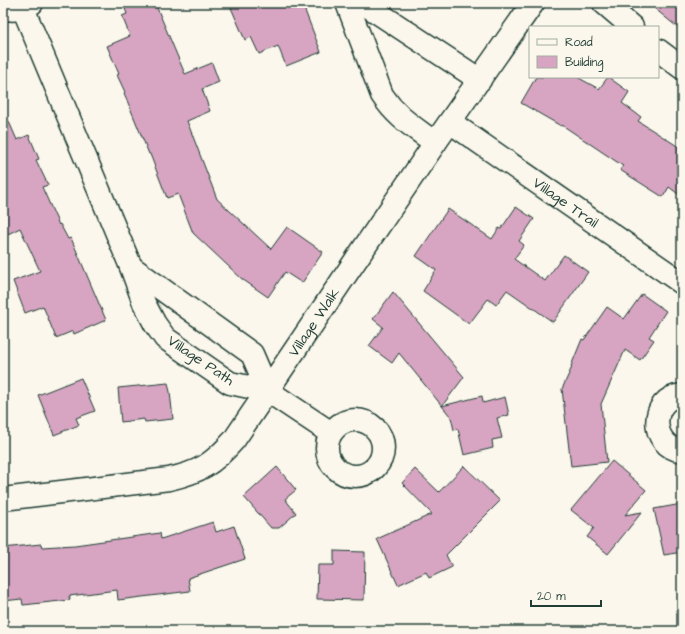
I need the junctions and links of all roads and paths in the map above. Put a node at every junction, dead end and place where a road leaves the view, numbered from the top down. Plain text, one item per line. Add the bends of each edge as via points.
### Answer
1 (347, 3) edge
2 (363, 3) edge
3 (534, 3) edge
4 (604, 3) edge
5 (19, 6) edge
6 (631, 26) edge
7 (659, 51) edge
8 (682, 68) edge
9 (480, 80) junction
10 (450, 122) junction
11 (436, 143) junction
12 (131, 268) junction
13 (682, 284) edge
14 (268, 391) junction
15 (682, 395) edge
16 (331, 433) dead end
17 (682, 451) edge
18 (3, 499) edge

1 - 11 street via 382,95 402,118
2 - 9 street
3 - 9 street, Village Walk
4 - 6 street
5 - 12 street
7 - 8 street
9 - 10 street, Village Walk
10 - 11 street, Village Walk
10 - 13 street, Village Trail
11 - 14 street, Village Walk
12 - 14 street, Village Path via 252,354
12 - 14 street, Village Path via 144,303 165,338 230,383
14 - 16 street
14 - 18 street, Village Walk via 220,456 188,474 169,479
15 - 17 street via 670,399 663,405 658,413 657,422 662,440 668,446

